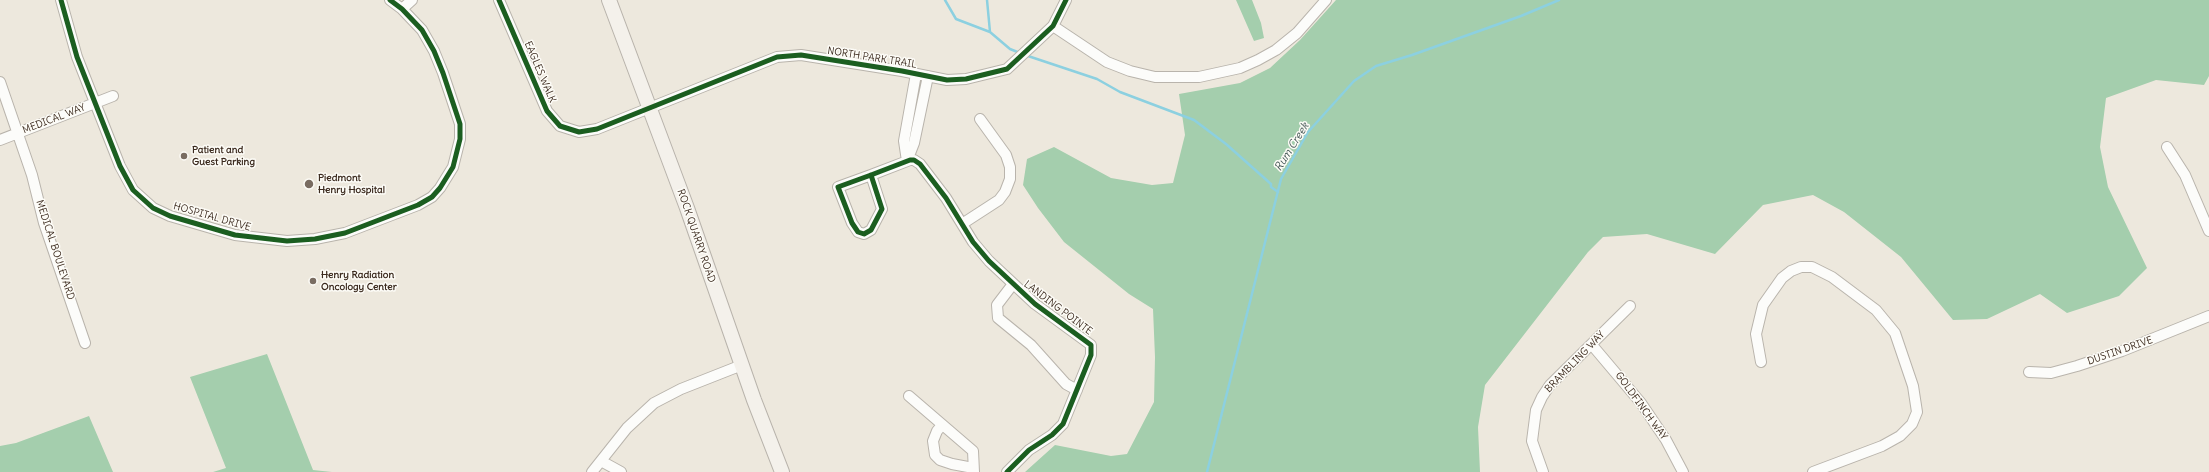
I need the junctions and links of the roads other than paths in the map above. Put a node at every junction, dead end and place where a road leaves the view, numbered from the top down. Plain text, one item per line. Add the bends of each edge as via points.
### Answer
1 (61, 0) edge
2 (390, 0) edge
3 (412, 0) edge
4 (499, 0) edge
5 (609, 0) edge
6 (1066, 0) edge
7 (1326, 0) edge
8 (402, 9) junction
9 (1053, 26) junction
10 (916, 74) junction
11 (928, 76) junction
12 (0, 82) edge
13 (113, 96) dead end
14 (95, 103) junction
15 (650, 107) junction
16 (980, 119) dead end
17 (18, 133) junction
18 (0, 140) edge
19 (2167, 147) dead end
20 (907, 161) junction
21 (871, 175) junction
22 (962, 224) junction
23 (2209, 231) edge
24 (1013, 284) junction
25 (1630, 306) dead end
26 (2209, 316) edge
27 (85, 343) dead end
28 (1592, 345) junction
29 (1761, 362) dead end
30 (742, 365) junction
31 (2029, 372) dead end
32 (1077, 390) junction
33 (909, 396) dead end
34 (942, 425) junction
35 (602, 461) junction
36 (974, 470) edge
37 (592, 472) edge
38 (621, 472) edge
39 (782, 472) edge
40 (1007, 472) edge
41 (1543, 472) edge
42 (1683, 472) edge
43 (1813, 472) edge

1 - 14 street, HOSPITAL DRIVE via 77,57
2 - 8 street, HOSPITAL DRIVE
3 - 8 street
4 - 15 street, EAGLES WALK via 542,100 560,126 575,131 592,131
5 - 15 street, ROCK QUARRY ROAD
6 - 9 street, NORTH PARK TRAIL
7 - 9 street via 1297,33 1276,50 1240,68 1199,77 1155,77 1130,71 1107,62
8 - 14 street, HOSPITAL DRIVE via 428,40 443,73 460,124 458,155 447,178 432,197 418,205 345,233 301,241 269,240 235,235 170,216 153,208 142,200 126,178
9 - 11 street, NORTH PARK TRAIL via 1007,69 966,79 947,80
10 - 11 street, NORTH PARK TRAIL
10 - 15 street, NORTH PARK TRAIL via 801,55 777,57
10 - 20 street via 904,141
11 - 20 street via 914,143
12 - 17 street, MEDICAL BOULEVARD
13 - 14 street, MEDICAL WAY
14 - 17 street, MEDICAL WAY
15 - 30 street, ROCK QUARRY ROAD
16 - 22 street via 1006,155 1010,179 999,200
17 - 18 street
17 - 27 street, MEDICAL BOULEVARD via 44,223
19 - 23 street via 2185,175
20 - 21 street
20 - 22 street, LANDING POINTE via 912,160 920,164
21 - 21 street via 882,209 872,230 864,234 854,227 838,187
22 - 24 street, LANDING POINTE via 978,248
24 - 32 street, LANDING POINTE via 1035,304 1091,345 1091,355
24 - 32 street, LANDING POINTE via 997,305 998,318 1031,345 1066,384
25 - 28 street, BRAMBLING WAY
26 - 31 street, DUSTIN DRIVE via 2077,366 2051,373
28 - 41 street, BRAMBLING WAY via 1550,385 1536,410 1532,441
28 - 42 street, GOLDFINCH WAY via 1623,379 1646,410
29 - 43 street via 1756,334 1763,305 1782,278 1801,266 1812,267 1832,277 1876,310 1895,333 1913,386 1917,407 1912,424 1900,436 1882,446
30 - 35 street via 681,389 654,403 627,428
30 - 39 street, ROCK QUARRY ROAD
32 - 40 street, LANDING POINTE via 1063,424 1052,435 1029,450
33 - 34 street
34 - 36 street via 973,451
34 - 36 street via 933,441 934,455 940,460
35 - 37 street
35 - 38 street

